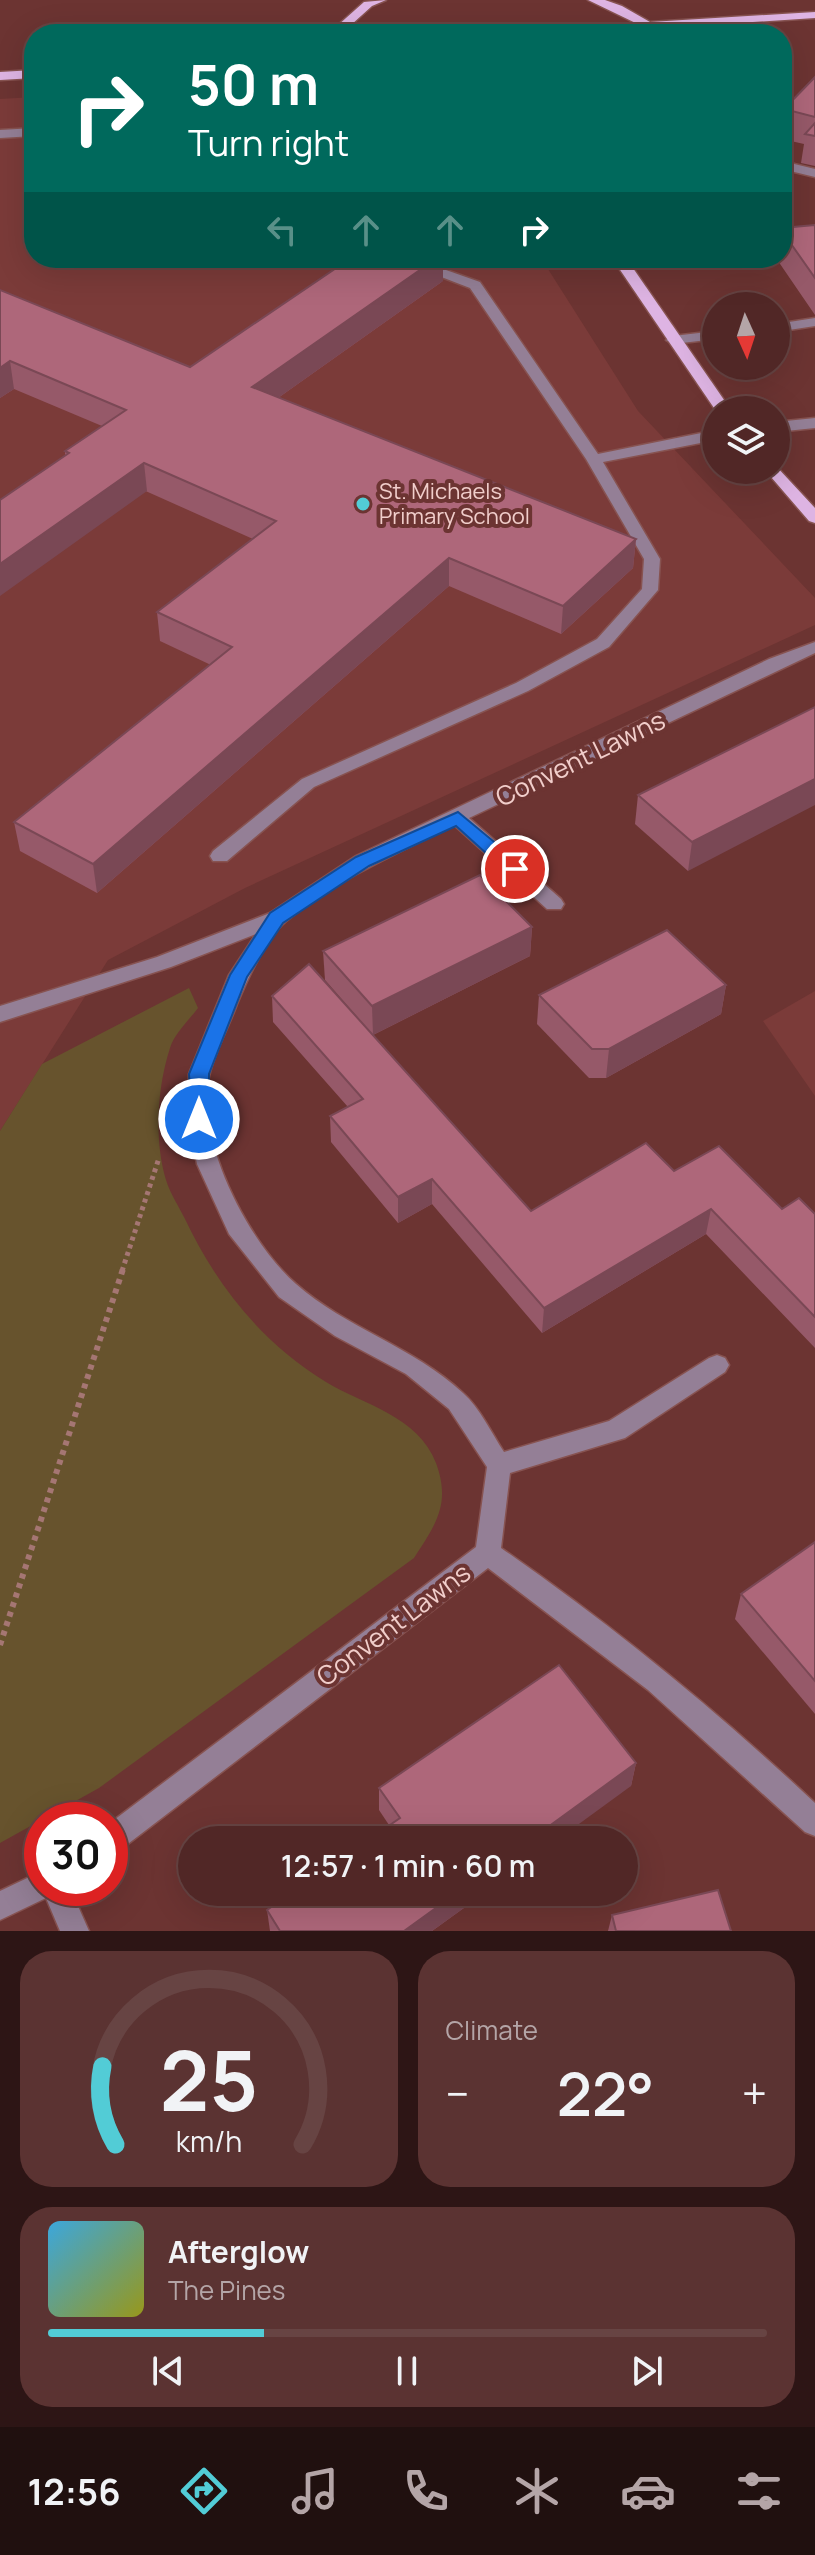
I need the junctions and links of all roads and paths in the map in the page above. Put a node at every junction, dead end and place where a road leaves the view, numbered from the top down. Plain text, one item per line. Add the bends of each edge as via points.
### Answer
1 (380, 0) edge
2 (594, 0) edge
3 (815, 15) edge
4 (345, 24) edge
5 (639, 24) edge
6 (714, 24) edge
7 (24, 75) edge
8 (0, 76) edge
9 (24, 133) edge
10 (0, 134) edge
11 (792, 167) edge
12 (815, 173) edge
13 (427, 268) edge
14 (626, 268) edge
15 (815, 322) edge
16 (790, 326) edge
17 (702, 337) edge
18 (673, 340) junction
19 (713, 396) edge
20 (815, 423) edge
21 (790, 426) edge
22 (702, 438) edge
23 (594, 459) junction
24 (785, 484) edge
25 (815, 518) edge
26 (815, 647) edge
27 (458, 818) junction
28 (220, 856) dead end
29 (554, 904) dead end
30 (277, 918) junction
31 (0, 1014) edge
32 (199, 1074) junction
33 (717, 1365) dead end
34 (499, 1465) junction
35 (488, 1553) junction
36 (0, 1645) edge
37 (815, 1822) edge
38 (128, 1826) edge
39 (24, 1894) edge
40 (0, 1906) edge
41 (64, 1906) edge
42 (75, 1931) edge

1 - 4 main road
2 - 5 main road via 618,8
3 - 6 main road
7 - 8 main road
9 - 10 street
11 - 12 street
13 - 23 street via 475,285
14 - 18 main road
15 - 16 street
17 - 18 street
18 - 19 main road
20 - 21 street
22 - 23 street
23 - 28 street via 652,559 650,590 603,643 522,687 308,783
24 - 25 main road
26 - 27 street, Convent Lawns
27 - 29 street
27 - 30 street, Convent Lawns via 363,861
30 - 31 street via 164,962
30 - 32 street, Convent Lawns via 239,975
32 - 34 street, Convent Lawns via 199,1119 208,1164 237,1228 287,1290 343,1329 414,1367 457,1402
32 - 36 path via 153,1170
33 - 34 street via 616,1430
34 - 35 street, Convent Lawns
35 - 37 street via 591,1627 738,1748
35 - 38 street, Convent Lawns
39 - 40 street
41 - 42 street

